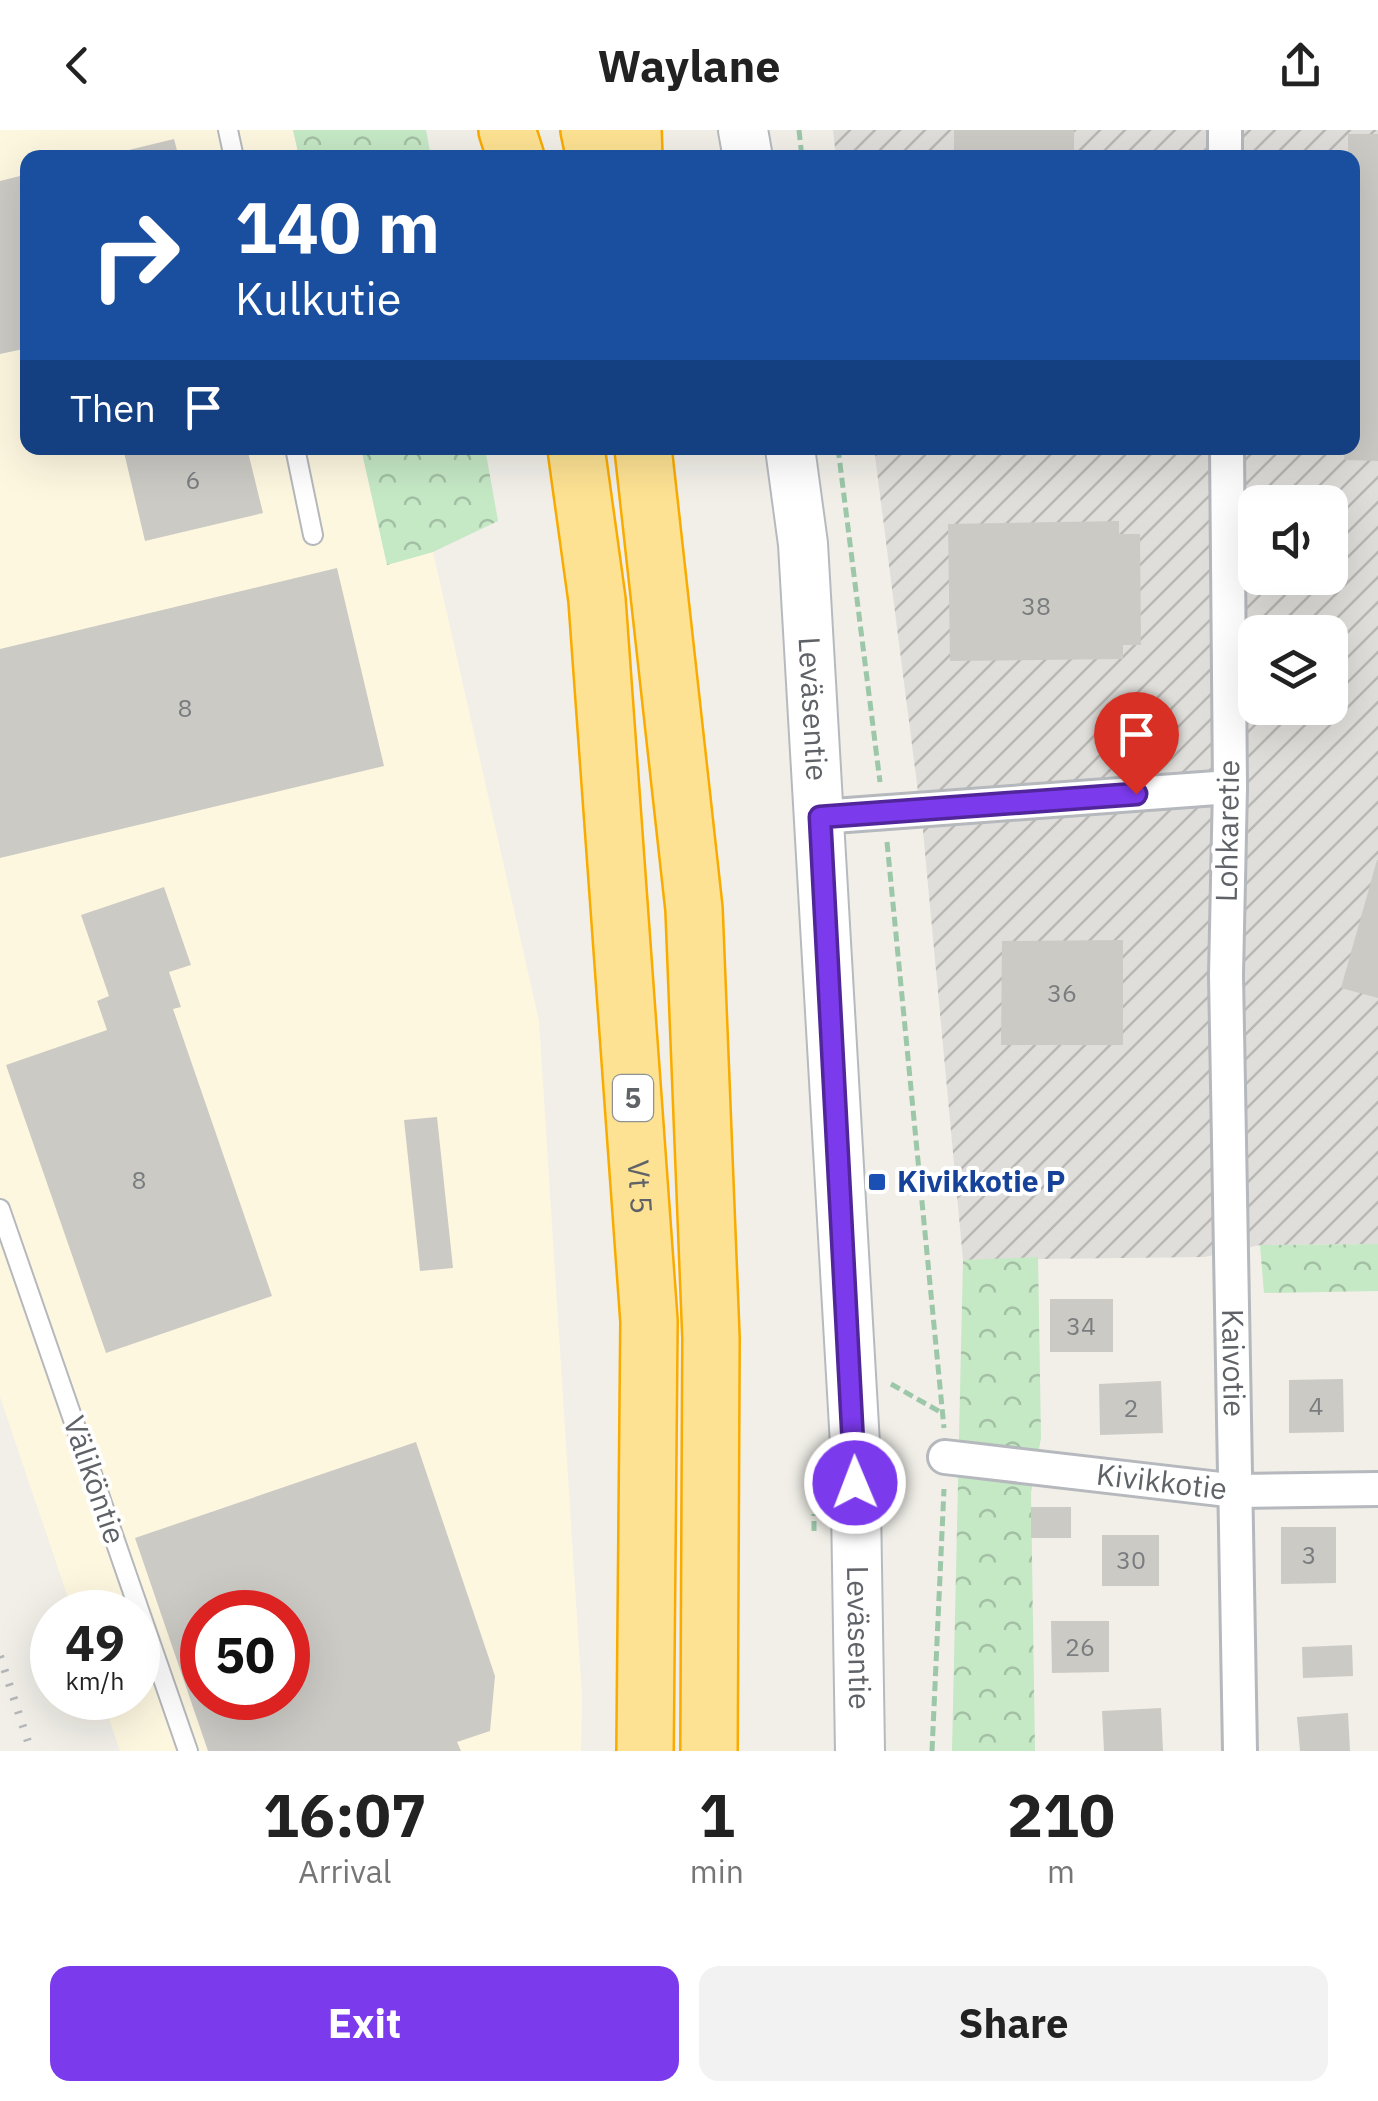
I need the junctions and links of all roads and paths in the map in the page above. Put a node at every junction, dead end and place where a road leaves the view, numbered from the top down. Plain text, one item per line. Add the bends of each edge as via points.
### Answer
1 (296, 455) edge
2 (577, 455) edge
3 (643, 455) edge
4 (791, 455) edge
5 (839, 455) edge
6 (1228, 455) edge
7 (313, 535) dead end
8 (1230, 787) junction
9 (884, 811) junction
10 (820, 817) junction
11 (1226, 975) joint
12 (0, 1209) edge
13 (945, 1458) junction
14 (1378, 1489) edge
15 (1237, 1491) junction
16 (188, 1751) edge
17 (645, 1751) edge
18 (709, 1751) edge
19 (860, 1751) edge
20 (932, 1751) edge
21 (1240, 1751) edge

1 - 7 lane
2 - 17 highway, Vt 5 / 5 via 597,600 648,1321
3 - 18 highway via 694,909 710,1338
4 - 10 main road, Leväsentie
5 - 9 path
6 - 8 street, Lohkaretie
8 - 9 street
8 - 11 street, Lohkaretie
9 - 10 street
9 - 13 path
10 - 19 main road, Leväsentie via 854,1444
11 - 15 street, Kaivotie
12 - 16 lane, Väliköntie
13 - 15 street, Kivikkotie
13 - 20 path
14 - 15 street, Kivikkotie
15 - 21 street, Kaivotie

